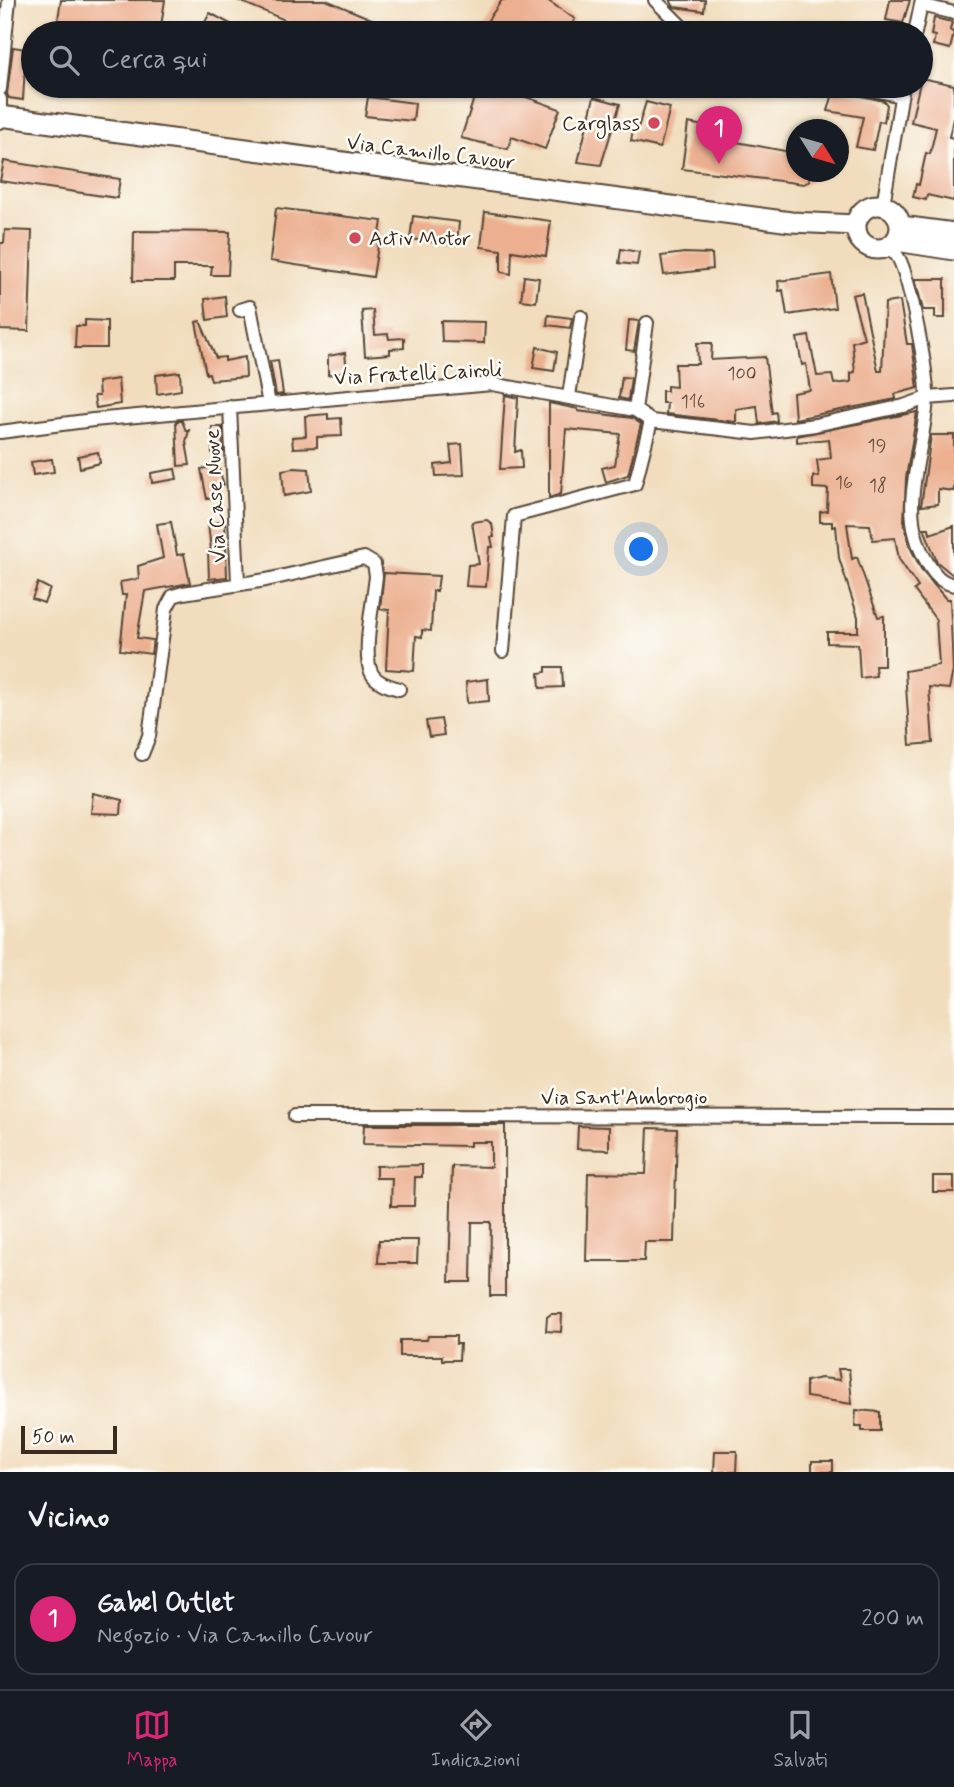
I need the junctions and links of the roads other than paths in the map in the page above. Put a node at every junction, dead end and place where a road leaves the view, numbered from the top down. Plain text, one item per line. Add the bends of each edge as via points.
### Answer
1 (9, 0) edge
2 (654, 0) edge
3 (922, 3) edge
4 (954, 13) edge
5 (676, 21) edge
6 (918, 21) edge
7 (0, 89) edge
8 (901, 98) edge
9 (1, 113) edge
10 (883, 205) junction
11 (856, 225) junction
12 (954, 233) edge
13 (895, 238) junction
14 (954, 250) edge
15 (240, 310) dead end
16 (581, 317) dead end
17 (647, 323) dead end
18 (569, 396) junction
19 (954, 396) edge
20 (927, 398) junction
21 (269, 404) junction
22 (230, 407) junction
23 (635, 410) junction
24 (651, 421) junction
25 (0, 432) edge
26 (238, 582) junction
27 (954, 585) edge
28 (503, 651) dead end
29 (399, 690) dead end
30 (142, 754) dead end
31 (295, 1116) dead end
32 (954, 1117) edge

1 - 7 street
2 - 5 street
3 - 4 street
3 - 6 street
8 - 10 street
9 - 11 main road, Via Camillo Cavour via 792,222
10 - 11 main road via 868,207
10 - 13 main road via 895,212
11 - 13 main road via 863,243 875,249
12 - 13 main road
13 - 14 main road
13 - 20 street
15 - 21 street via 250,307
16 - 18 street
17 - 23 street
18 - 21 street, Via Fratelli Cairoli via 492,383
18 - 23 street, Via Fratelli Cairoli
19 - 20 street, Via Fratelli Cairoli
20 - 24 street, Via Fratelli Cairoli via 779,432
20 - 27 street via 912,485 914,528 920,552 933,573
21 - 22 street, Via Fratelli Cairoli
22 - 25 street, Via Fratelli Cairoli
22 - 26 street, Via Case Nuove
23 - 24 street, Via Fratelli Cairoli
24 - 28 street via 635,484 514,516
26 - 29 street, Via Case Nuove via 364,558 374,564 371,673
26 - 30 street, Via Case Nuove via 173,596 166,609 149,736
31 - 32 street, Via Sant'Ambrogio

